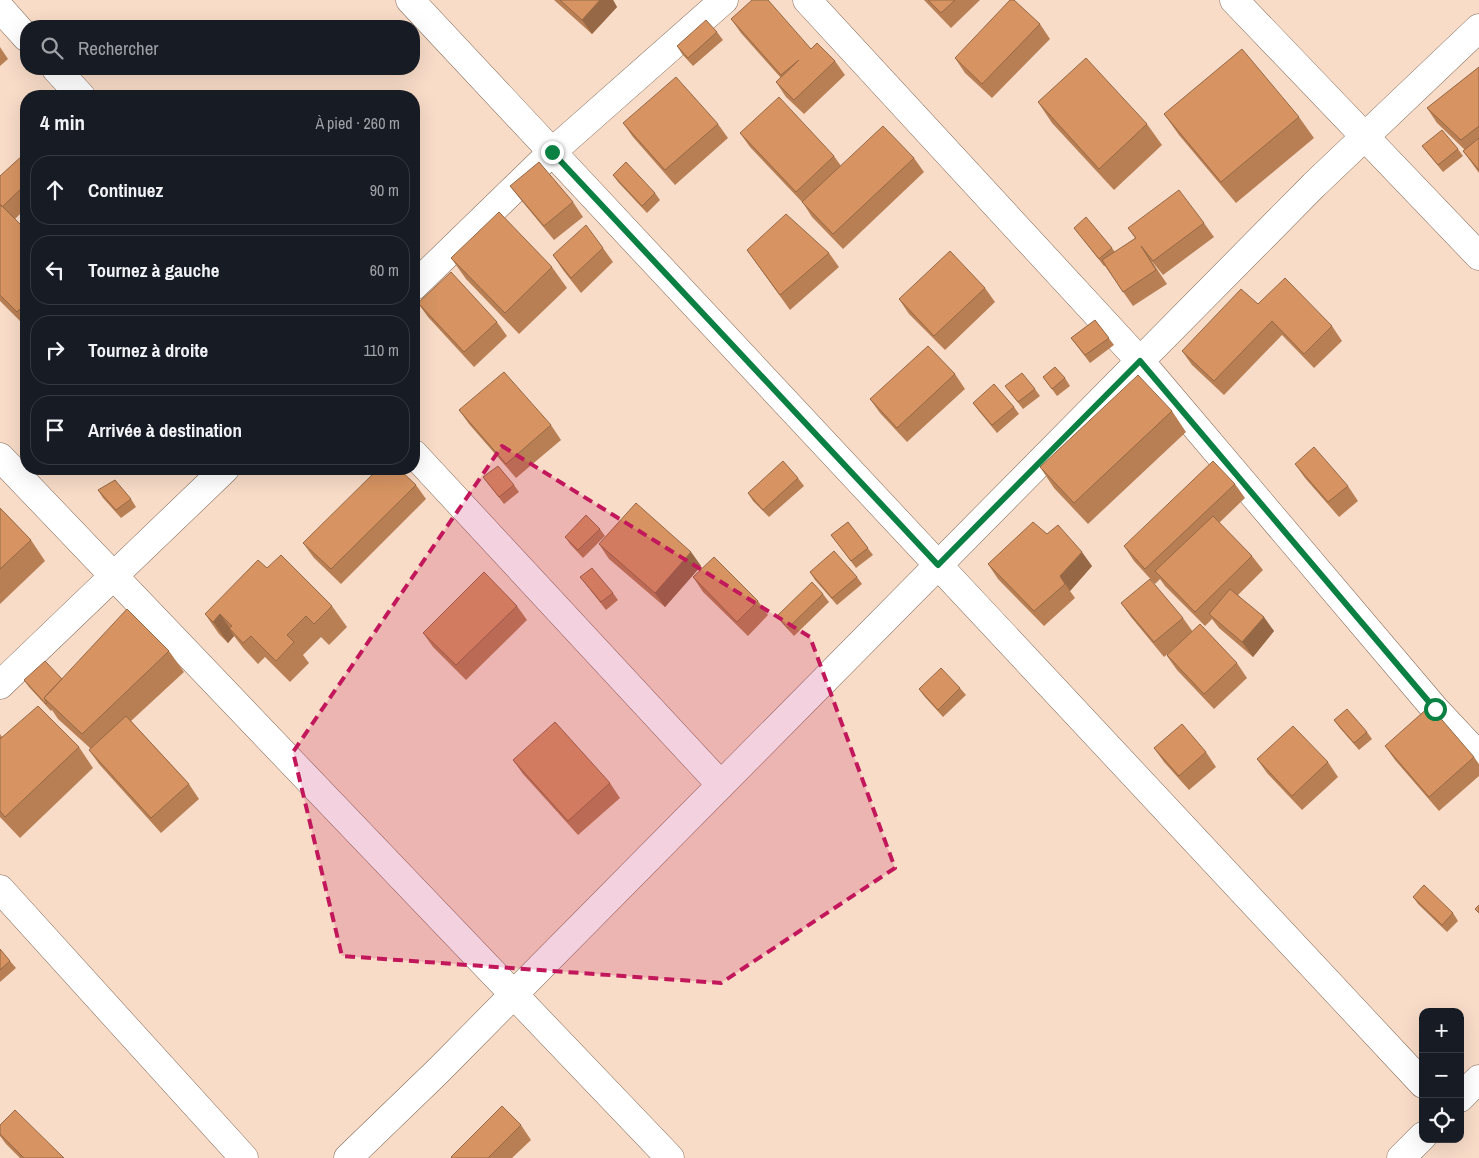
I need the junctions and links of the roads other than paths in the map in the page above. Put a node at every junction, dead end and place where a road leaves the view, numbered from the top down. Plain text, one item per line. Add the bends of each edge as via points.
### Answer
1 (410, 0) edge
2 (724, 0) edge
3 (807, 0) edge
4 (1234, 0) edge
5 (0, 8) edge
6 (1479, 28) edge
7 (20, 30) edge
8 (62, 75) edge
9 (76, 90) edge
10 (1364, 137) junction
11 (552, 152) junction
12 (1479, 256) edge
13 (420, 280) edge
14 (1140, 361) junction
15 (0, 457) edge
16 (420, 460) edge
17 (218, 475) edge
18 (938, 565) junction
19 (113, 576) junction
20 (0, 685) edge
21 (1479, 756) edge
22 (721, 785) junction
23 (0, 889) edge
24 (513, 995) junction
25 (1479, 1079) edge
26 (1419, 1080) edge
27 (1464, 1094) edge
28 (1419, 1140) edge
29 (244, 1158) edge
30 (348, 1158) edge
31 (670, 1158) edge
32 (1401, 1158) edge

1 - 11 street
2 - 11 street
3 - 14 street
4 - 10 street
5 - 7 street
6 - 10 street
8 - 9 street
10 - 12 street
10 - 14 street
11 - 13 street
11 - 18 street
14 - 18 street
14 - 21 street via 1435,709
15 - 19 street
16 - 22 street
17 - 19 street
18 - 22 street
18 - 26 street
19 - 20 street
19 - 24 street
22 - 24 street
23 - 29 street
24 - 30 street
24 - 31 street
25 - 27 street
28 - 32 street

